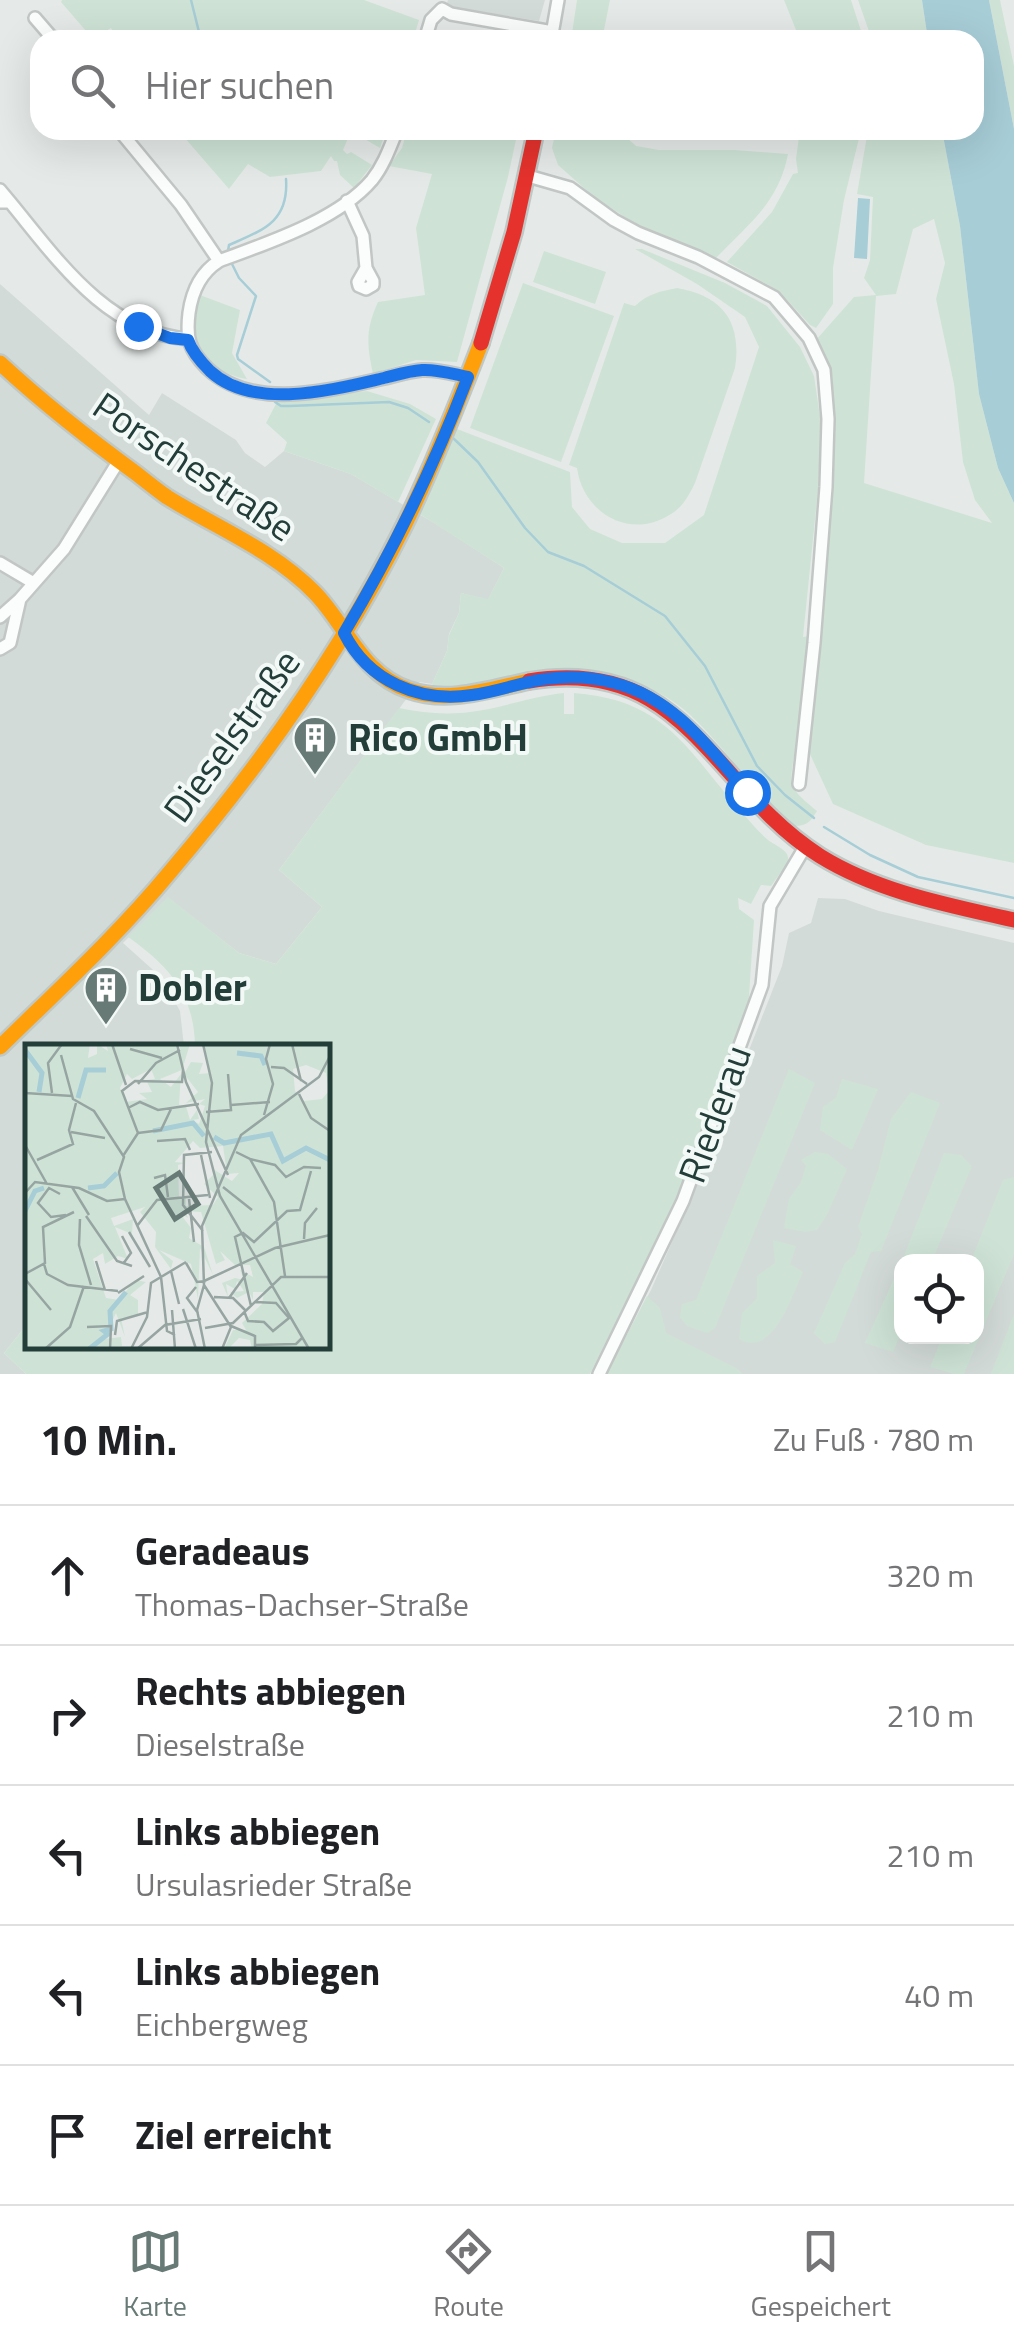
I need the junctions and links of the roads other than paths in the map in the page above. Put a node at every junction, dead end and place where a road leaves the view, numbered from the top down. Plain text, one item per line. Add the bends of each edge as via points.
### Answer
1 (558, 0) edge
2 (440, 4) edge
3 (35, 18) dead end
4 (45, 30) edge
5 (428, 30) edge
6 (524, 30) edge
7 (553, 30) edge
8 (128, 140) edge
9 (393, 140) edge
10 (534, 140) edge
11 (528, 176) junction
12 (0, 190) edge
13 (347, 201) junction
14 (5, 202) edge
15 (226, 259) junction
16 (366, 268) dead end
17 (188, 340) junction
18 (0, 363) edge
19 (468, 377) junction
20 (118, 462) junction
21 (0, 562) edge
22 (32, 582) junction
23 (20, 599) junction
24 (0, 617) edge
25 (344, 633) junction
26 (0, 649) edge
27 (799, 784) dead end
28 (805, 847) junction
29 (1014, 920) edge
30 (0, 1048) edge
31 (599, 1374) edge

1 - 7 street
2 - 5 street
2 - 6 street via 451,14
3 - 4 street
8 - 15 street
9 - 13 street via 375,176
10 - 11 street, Dieselstraße
11 - 19 street, Dieselstraße
11 - 27 street via 570,188 638,234 774,298 809,338 824,370 826,487
12 - 14 street
13 - 15 street via 309,226
13 - 16 street via 363,236
14 - 17 street via 100,303 138,326
15 - 17 street via 207,269 193,292
17 - 19 street via 215,375 270,395 421,370
18 - 20 street, Porschestraße
19 - 25 street, Dieselstraße via 420,492
20 - 22 street via 64,549
20 - 25 street, Porschestraße via 295,574
21 - 22 street
22 - 23 street
23 - 24 street
23 - 26 street via 10,643
25 - 28 street, Porschestraße via 376,672 424,695 471,696 548,678 614,683 639,692 688,725
25 - 30 street, Dieselstraße via 273,743 170,874
28 - 29 street, Porschestraße via 878,885
28 - 31 street, Riederau via 770,906 762,985 683,1200

